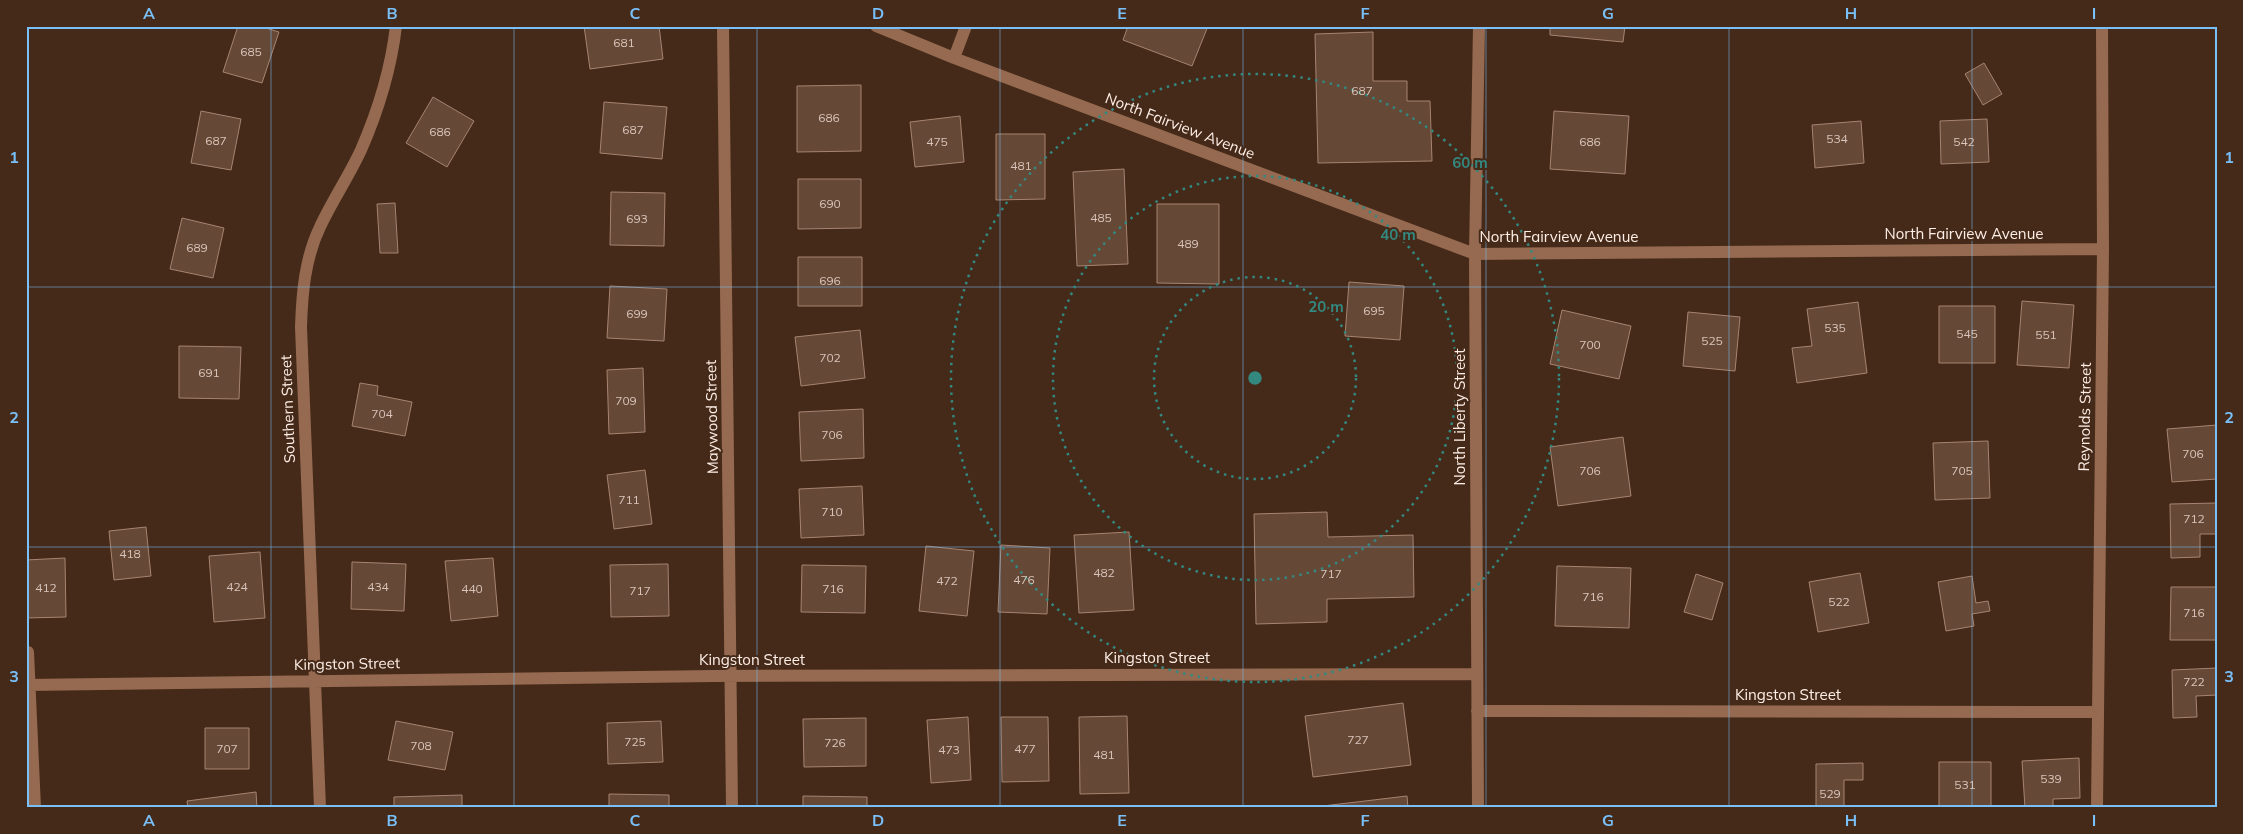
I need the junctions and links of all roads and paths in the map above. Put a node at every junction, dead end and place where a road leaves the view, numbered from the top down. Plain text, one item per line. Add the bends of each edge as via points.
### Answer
1 (396, 26) edge
2 (723, 26) edge
3 (876, 26) edge
4 (966, 26) edge
5 (1479, 26) edge
6 (2102, 26) edge
7 (954, 58) junction
8 (2104, 249) junction
9 (1475, 254) junction
10 (28, 652) dead end
11 (1477, 674) junction
12 (731, 676) junction
13 (315, 681) junction
14 (28, 684) edge
15 (1478, 711) junction
16 (2098, 712) junction
17 (35, 808) edge
18 (320, 808) edge
19 (732, 808) edge
20 (1478, 808) edge
21 (2097, 808) edge

1 - 13 street, Southern Street via 380,100 360,150 319,228 308,260 302,294
2 - 12 street, Maywood Street
3 - 7 street, North Fairview Avenue
4 - 7 street
5 - 9 street, North Liberty Street
6 - 8 street, Reynolds Street
7 - 9 street, North Fairview Avenue
8 - 9 street, North Fairview Avenue
8 - 16 street, Reynolds Street
9 - 11 street, North Liberty Street
10 - 14 street
11 - 12 street, Kingston Street
11 - 15 street, North Liberty Street
12 - 13 street, Kingston Street
12 - 19 street, Maywood Street
13 - 14 street, Kingston Street
13 - 18 street, Southern Street
14 - 17 street
15 - 16 street, Kingston Street
15 - 20 street, North Liberty Street
16 - 21 street, Reynolds Street

